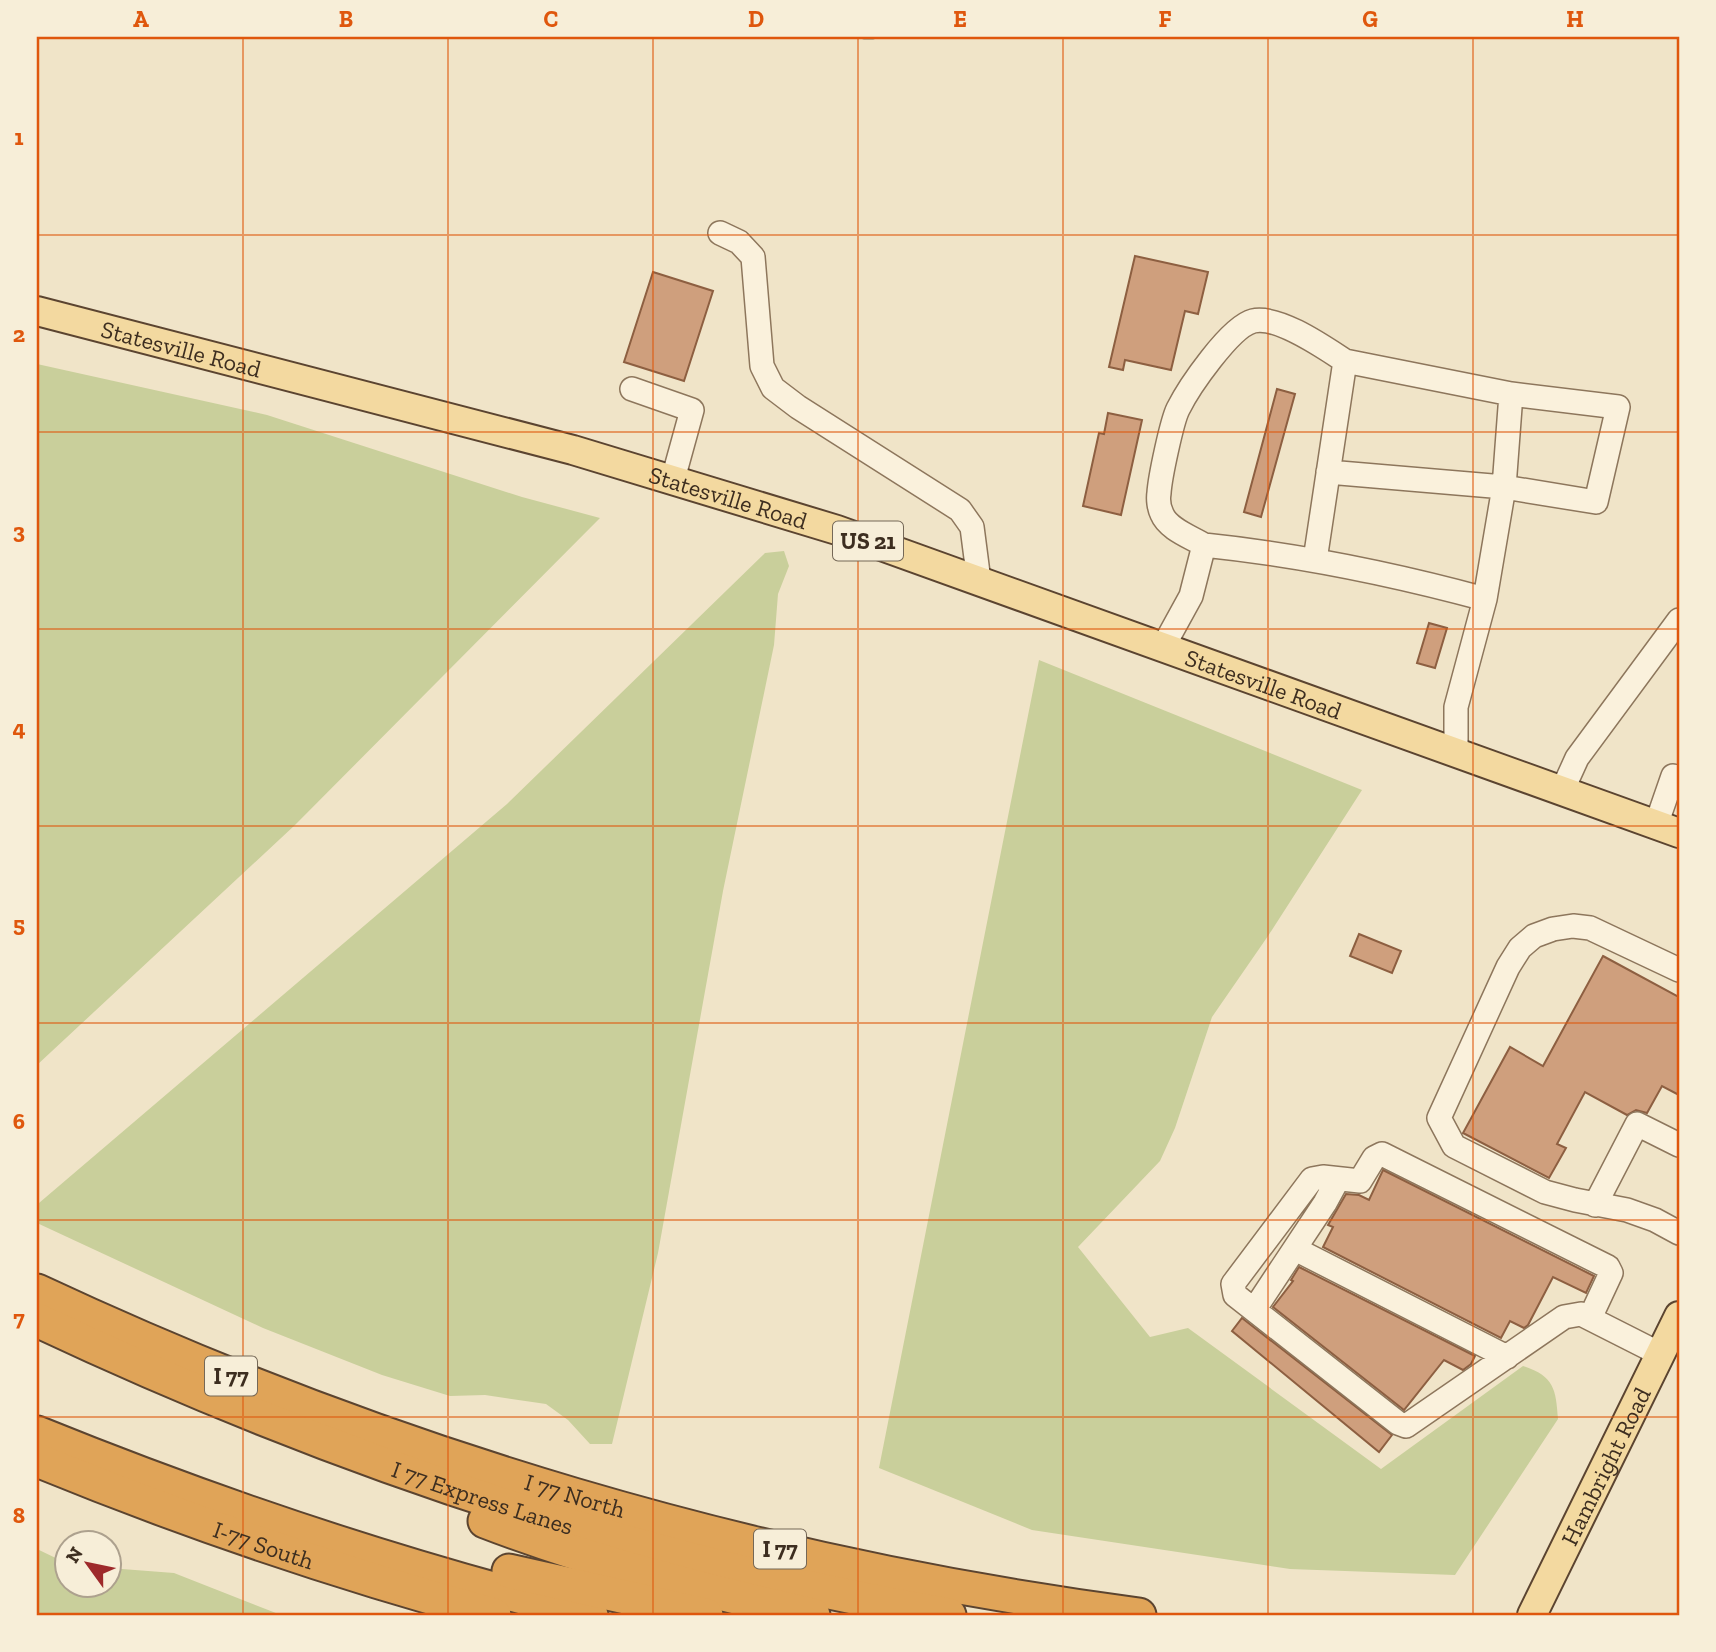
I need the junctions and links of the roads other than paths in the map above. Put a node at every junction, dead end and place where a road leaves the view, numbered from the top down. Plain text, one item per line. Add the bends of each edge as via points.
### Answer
1 (720, 233) dead end
2 (37, 311) edge
3 (1345, 361) junction
4 (632, 389) dead end
5 (1511, 394) junction
6 (1328, 472) junction
7 (673, 479) junction
8 (1504, 487) junction
9 (1204, 545) junction
10 (1315, 560) junction
11 (979, 581) junction
12 (1485, 599) junction
13 (1679, 620) edge
14 (1163, 647) junction
15 (1456, 753) junction
16 (1679, 778) edge
17 (1562, 791) junction
18 (1668, 829) edge
19 (1679, 970) edge
20 (1679, 1144) edge
21 (1338, 1179) junction
22 (1595, 1205) junction
23 (1679, 1233) edge
24 (1295, 1249) junction
25 (37, 1291) edge
26 (1254, 1310) junction
27 (1679, 1316) edge
28 (1590, 1318) junction
29 (37, 1320) edge
30 (1660, 1354) junction
31 (1507, 1357) junction
32 (253, 1415) junction
33 (37, 1433) edge
34 (37, 1460) edge
35 (234, 1507) junction
36 (494, 1615) edge
37 (591, 1615) edge
38 (706, 1615) edge
39 (813, 1615) edge
40 (949, 1615) edge
41 (1139, 1615) edge
42 (1532, 1615) edge

1 - 11 lane via 753,257 762,366 773,388 960,510 972,527
2 - 7 main road, Statesville Road / US 21
3 - 5 lane
3 - 6 lane
3 - 9 lane via 1304,334 1256,320 1242,325 1224,341 1177,410 1158,494 1165,520
4 - 7 lane via 692,410
5 - 8 lane
5 - 8 lane via 1618,407 1596,502
6 - 8 lane
6 - 10 lane
7 - 11 main road, Statesville Road / US 21
8 - 12 lane
9 - 10 lane
9 - 14 lane via 1191,596
10 - 12 lane
11 - 14 main road, Statesville Road / US 21
12 - 15 lane via 1456,707
13 - 17 lane via 1577,758
14 - 15 main road, Statesville Road / US 21
15 - 17 main road, Statesville Road / US 21
16 - 18 lane via 1673,776
17 - 18 main road, Statesville Road / US 21
19 - 22 lane via 1590,929 1573,926 1534,936 1508,967 1439,1118 1454,1146 1465,1153 1545,1192
20 - 22 lane via 1637,1124
21 - 24 lane
21 - 26 lane via 1312,1179 1233,1284 1235,1295
21 - 28 lane via 1360,1181 1374,1158 1382,1154 1608,1267 1611,1273
22 - 23 lane via 1627,1210
24 - 26 lane
24 - 31 lane
25 - 41 highway, I 77 North / I 77 via 300,1403 577,1496 858,1567
26 - 31 lane via 1406,1426
27 - 30 main road, Hambright Road
28 - 30 lane
28 - 31 lane via 1581,1314 1564,1317
29 - 32 highway, I 77 Express Lanes / I 77
30 - 42 main road, Hambright Road
32 - 39 highway via 402,1486 504,1528 660,1578
32 - 40 highway, I 77 Express Lanes / I 77 via 421,1477 606,1535 765,1576
33 - 35 highway
34 - 36 highway, I-77 South via 250,1539
35 - 37 highway via 415,1566
35 - 38 highway

